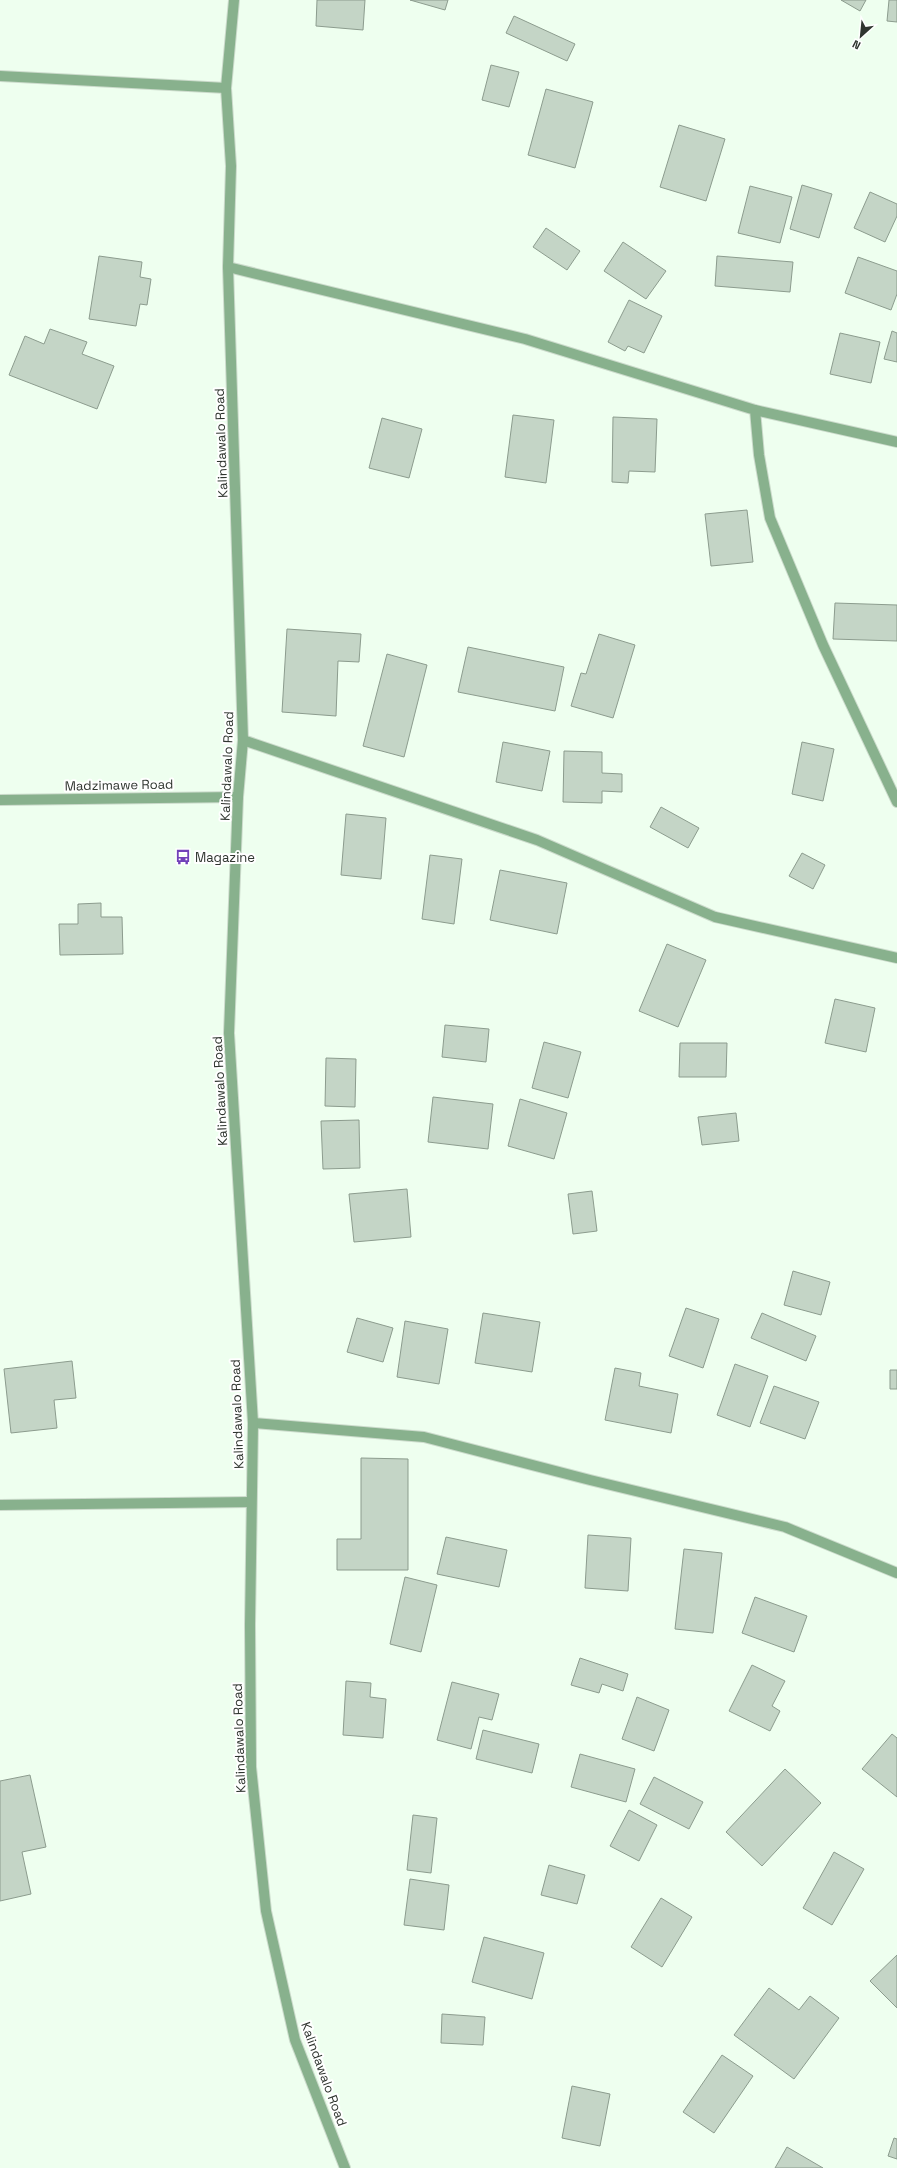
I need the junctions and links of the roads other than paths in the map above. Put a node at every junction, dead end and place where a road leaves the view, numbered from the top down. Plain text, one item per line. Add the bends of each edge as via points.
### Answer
1 (234, 0) edge
2 (0, 76) edge
3 (226, 88) junction
4 (228, 267) junction
5 (755, 410) junction
6 (897, 442) edge
7 (243, 740) junction
8 (238, 797) junction
9 (0, 800) edge
10 (897, 802) edge
11 (897, 958) edge
12 (253, 1423) junction
13 (251, 1502) junction
14 (0, 1505) edge
15 (897, 1573) edge
16 (345, 2168) edge

1 - 3 street, Kalindawalo Road
2 - 3 street
3 - 4 street, Kalindawalo Road via 231,166
4 - 5 street via 525,339
4 - 7 street, Kalindawalo Road
5 - 6 street
5 - 10 street via 759,455 770,518 823,645
7 - 8 street, Kalindawalo Road
7 - 11 street via 537,840 715,916
8 - 9 street, Madzimawe Road
8 - 12 street, Kalindawalo Road via 229,1033
12 - 13 street, Kalindawalo Road
12 - 15 street via 424,1437 785,1527
13 - 14 street
13 - 16 street, Kalindawalo Road via 252,1767 266,1911 295,2040

